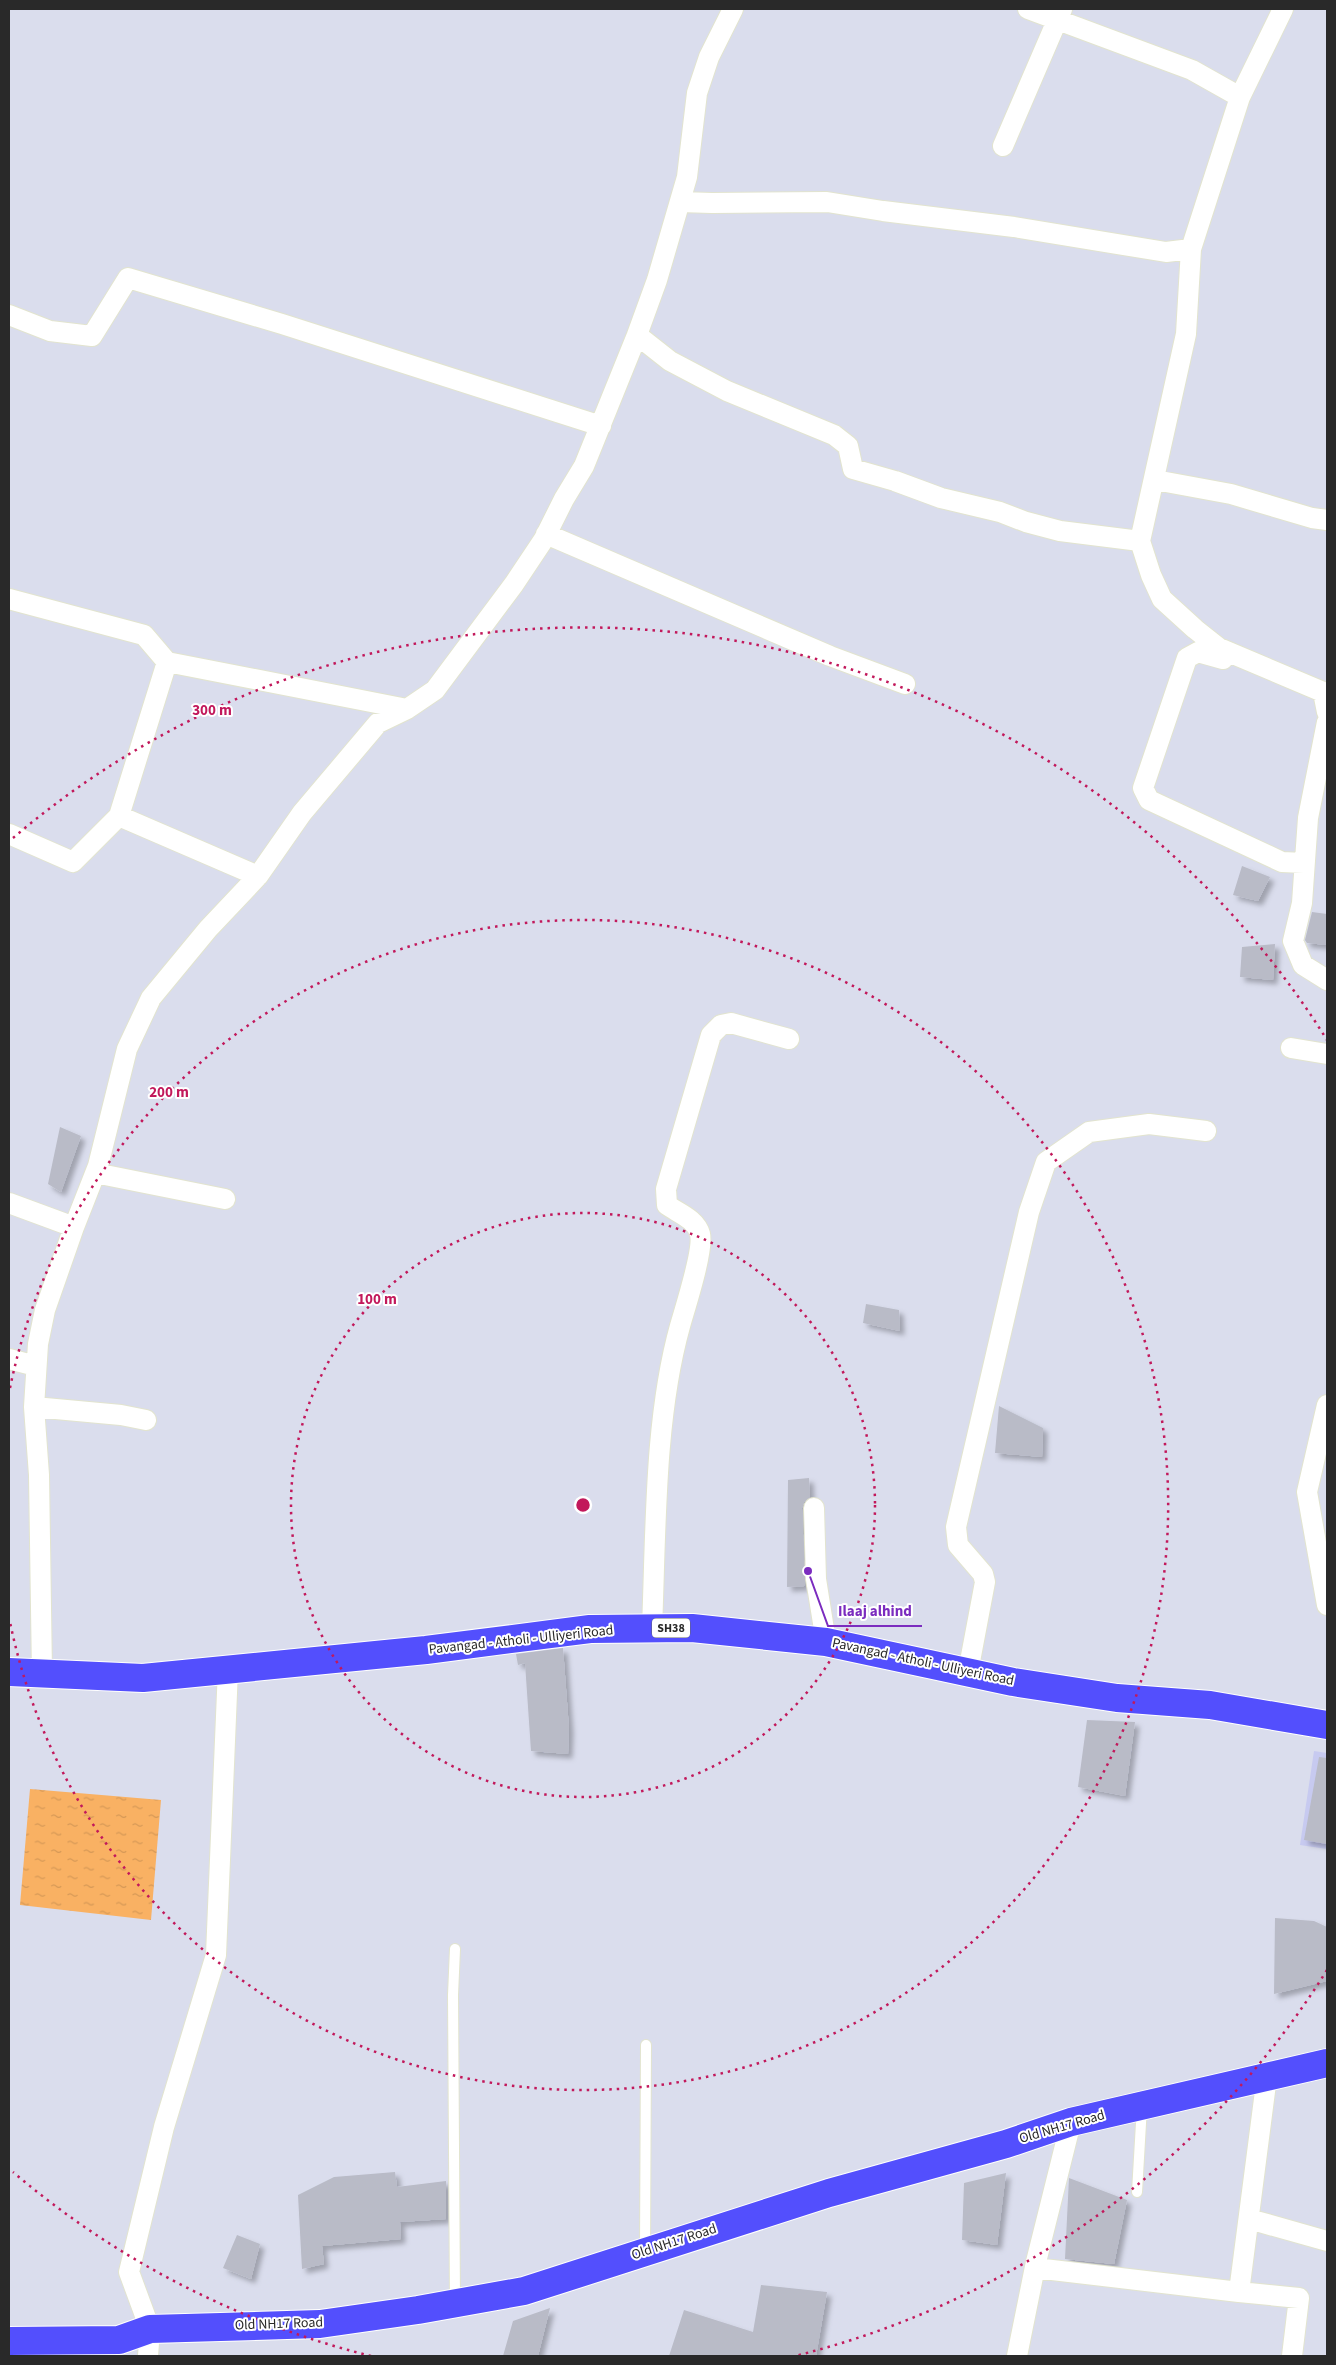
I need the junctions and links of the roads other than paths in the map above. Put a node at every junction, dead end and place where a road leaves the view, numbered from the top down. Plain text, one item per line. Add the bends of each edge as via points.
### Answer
1 (733, 9) edge
2 (1028, 9) edge
3 (1283, 9) edge
4 (1060, 14) edge
5 (1240, 97) junction
6 (1003, 146) dead end
7 (680, 202) junction
8 (1191, 249) junction
9 (9, 315) edge
10 (637, 335) junction
11 (601, 426) junction
12 (1155, 480) junction
13 (1327, 520) edge
14 (546, 534) junction
15 (1140, 541) junction
16 (9, 599) edge
17 (1227, 652) junction
18 (167, 662) junction
19 (905, 684) dead end
20 (407, 709) junction
21 (1327, 712) edge
22 (1327, 722) edge
23 (119, 816) junction
24 (9, 834) edge
25 (1304, 862) junction
26 (258, 876) junction
27 (1327, 980) edge
28 (789, 1039) dead end
29 (1291, 1048) dead end
30 (1327, 1054) edge
31 (1206, 1130) dead end
32 (95, 1173) junction
33 (225, 1199) dead end
34 (9, 1203) edge
35 (74, 1227) junction
36 (9, 1359) edge
37 (36, 1366) junction
38 (1327, 1404) edge
39 (34, 1407) junction
40 (146, 1420) dead end
41 (814, 1508) dead end
42 (1327, 1605) edge
43 (652, 1628) junction
44 (826, 1642) junction
45 (228, 1668) junction
46 (9, 1672) edge
47 (968, 1672) junction
48 (42, 1673) junction
49 (1327, 1725) edge
50 (455, 1949) dead end
51 (646, 2045) dead end
52 (1327, 2063) edge
53 (1267, 2076) junction
54 (1142, 2105) junction
55 (1071, 2122) junction
56 (1137, 2192) dead end
57 (1249, 2219) junction
58 (1327, 2241) edge
59 (645, 2251) junction
60 (1035, 2268) junction
61 (1239, 2292) junction
62 (455, 2303) junction
63 (150, 2329) junction
64 (9, 2341) edge
65 (75, 2348) edge
66 (148, 2356) edge
67 (1017, 2356) edge
68 (1292, 2356) edge

1 - 7 street via 708,56 697,94 687,177
2 - 4 street
3 - 5 street
4 - 5 street via 1192,70
4 - 6 street
5 - 8 street
7 - 8 street via 827,202 1014,227 1166,252
7 - 10 street
8 - 12 street via 1186,334
9 - 11 street via 50,331 92,336 128,278
10 - 11 street
10 - 15 street via 670,361 726,391 834,435 848,446 853,469 1051,529
11 - 14 street via 584,466
12 - 13 street via 1231,494
12 - 15 street
14 - 19 street via 830,656
14 - 20 street via 514,584 436,690
15 - 17 street via 1162,600 1195,630
16 - 18 street via 144,635
17 - 21 street via 1323,692
17 - 25 street via 1223,659 1198,652 1187,658 1143,788 1149,800 1273,858 1282,862
18 - 20 street
18 - 23 street
20 - 26 street via 378,724 302,813
22 - 25 street via 1308,818
23 - 24 street via 73,862
23 - 26 street
25 - 27 street via 1302,902 1293,941 1303,965
26 - 32 street via 208,929 151,998 127,1049
28 - 43 street via 731,1023 721,1026 711,1035 666,1189 667,1205 694,1222 700,1235 695,1274 674,1346 662,1423
29 - 30 street
31 - 47 street via 1150,1124 1089,1132 1046,1162 1037,1182 956,1527 958,1545 983,1574 985,1582
32 - 33 street
32 - 35 street
34 - 35 street
35 - 37 street via 45,1310
36 - 37 street
37 - 39 street
38 - 42 street via 1307,1492
39 - 40 street
39 - 48 street via 39,1475
41 - 44 street via 816,1579
43 - 44 main road, Pavangad - Atholi - Ulliyeri Road / SH38 via 692,1628
43 - 45 main road, Pavangad - Atholi - Ulliyeri Road / SH38 via 590,1629 426,1650
44 - 47 main road, Pavangad - Atholi - Ulliyeri Road / SH38
45 - 48 main road, Pavangad - Atholi - Ulliyeri Road / SH38 via 143,1678
45 - 63 street via 216,1955 164,2127 129,2272
46 - 48 main road, Pavangad - Atholi - Ulliyeri Road / SH38
47 - 49 main road, Pavangad - Atholi - Ulliyeri Road / SH38 via 1117,1698 1210,1705
50 - 62 lane
51 - 59 lane
52 - 53 main road, Old NH17 Road
53 - 54 main road, Old NH17 Road
53 - 57 street
54 - 55 main road, Old NH17 Road
54 - 56 lane
55 - 59 main road, Old NH17 Road
55 - 60 street
57 - 58 street
57 - 61 street
59 - 62 main road, Old NH17 Road via 524,2291
60 - 61 street
60 - 67 street
61 - 68 street via 1299,2298
62 - 63 main road, Old NH17 Road via 320,2324
63 - 65 main road, Old NH17 Road via 119,2340
63 - 66 street
64 - 65 main road, Old NH17 Road

